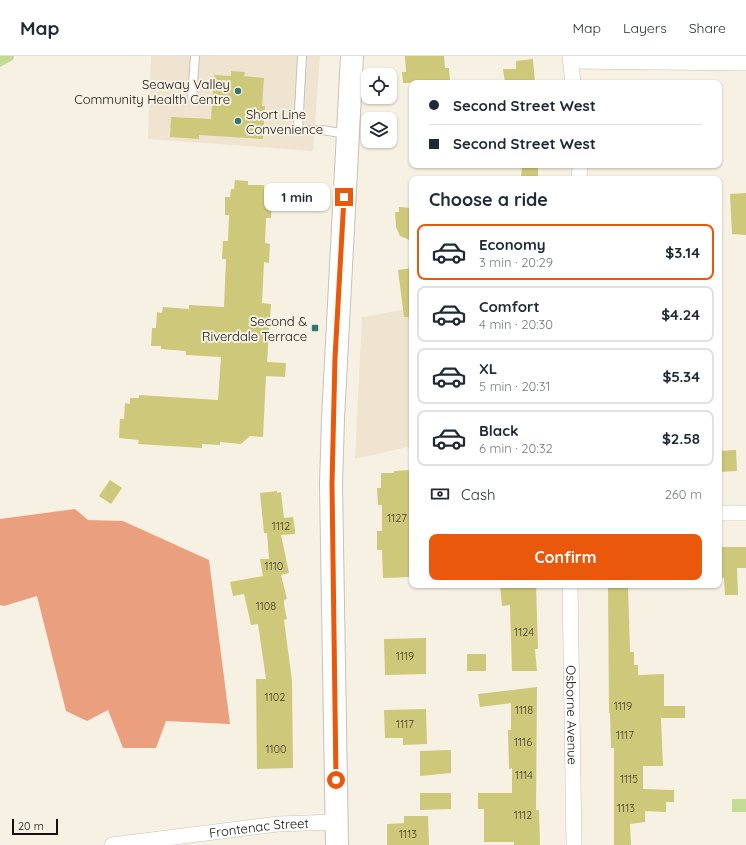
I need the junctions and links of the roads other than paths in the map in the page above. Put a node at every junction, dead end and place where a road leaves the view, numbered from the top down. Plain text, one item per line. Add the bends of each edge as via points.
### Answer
1 (196, 56) edge
2 (302, 56) edge
3 (352, 56) edge
4 (570, 59) edge
5 (746, 63) edge
6 (573, 80) edge
7 (192, 98) dead end
8 (348, 134) junction
9 (722, 513) edge
10 (746, 513) edge
11 (570, 588) edge
12 (336, 822) junction
13 (120, 844) edge
14 (336, 845) edge
15 (574, 845) edge

1 - 7 lane
2 - 8 lane via 298,130
3 - 8 main road
4 - 5 street
4 - 6 street
8 - 12 main road via 332,477
9 - 10 street
11 - 15 street, Osborne Avenue
12 - 13 street, Frontenac Street via 278,824
12 - 14 main road

